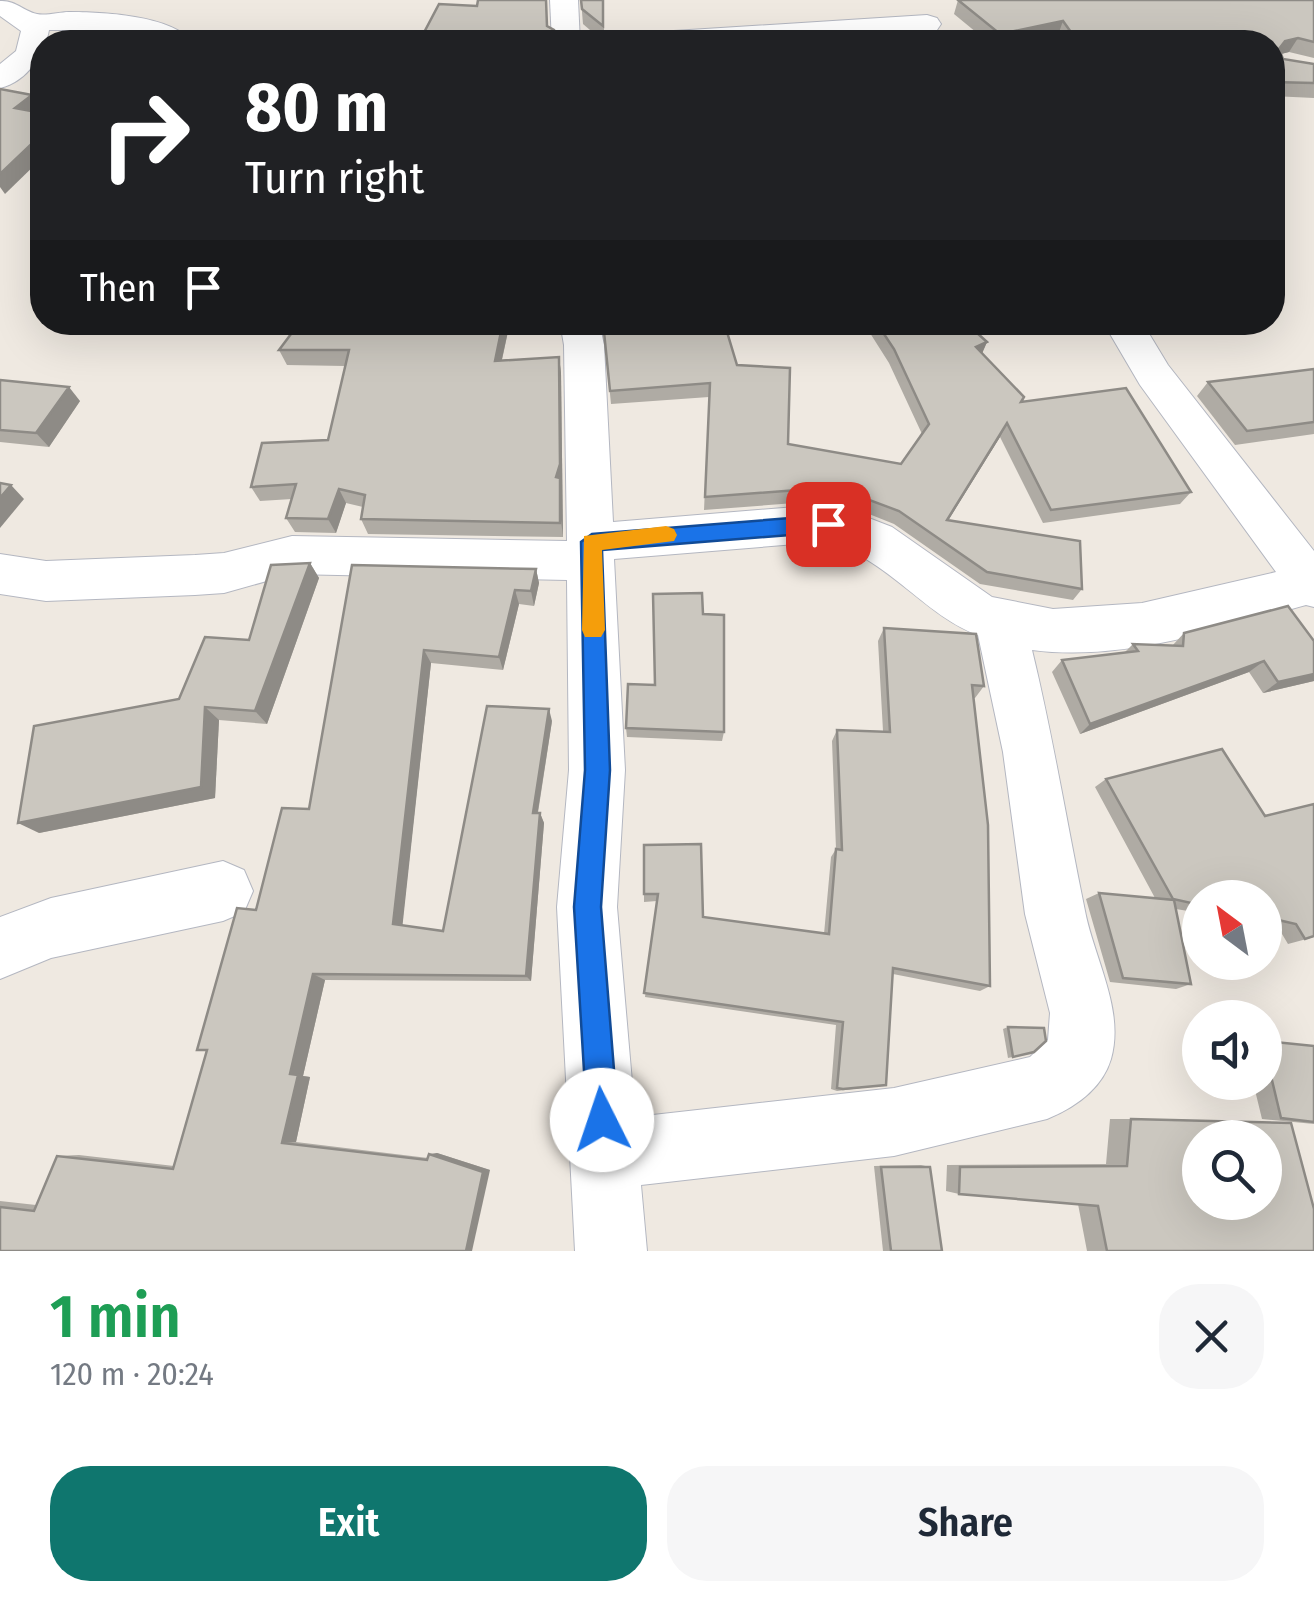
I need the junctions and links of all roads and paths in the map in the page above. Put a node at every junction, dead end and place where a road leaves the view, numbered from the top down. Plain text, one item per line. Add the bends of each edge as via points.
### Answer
1 (564, 0) edge
2 (907, 0) edge
3 (0, 6) edge
4 (30, 23) junction
5 (35, 30) edge
6 (138, 30) edge
7 (565, 30) edge
8 (932, 30) edge
9 (30, 54) edge
10 (0, 78) edge
11 (582, 335) edge
12 (1130, 335) edge
13 (591, 552) junction
14 (0, 574) edge
15 (1313, 585) edge
16 (1001, 624) junction
17 (223, 891) dead end
18 (0, 948) edge
19 (605, 1155) junction
20 (612, 1251) edge

1 - 7 street
2 - 8 street
3 - 4 street
4 - 5 street
4 - 6 street via 65,19
9 - 10 street
11 - 13 street
12 - 15 street
13 - 14 street via 292,555 195,576 46,580
13 - 16 street via 716,530 842,526 871,537 938,590
13 - 19 street via 597,770 587,907
15 - 16 street via 1072,633
16 - 19 street via 1030,752 1055,914 1082,1013 1079,1056 1047,1086 894,1122
17 - 18 street via 51,928
19 - 20 street

